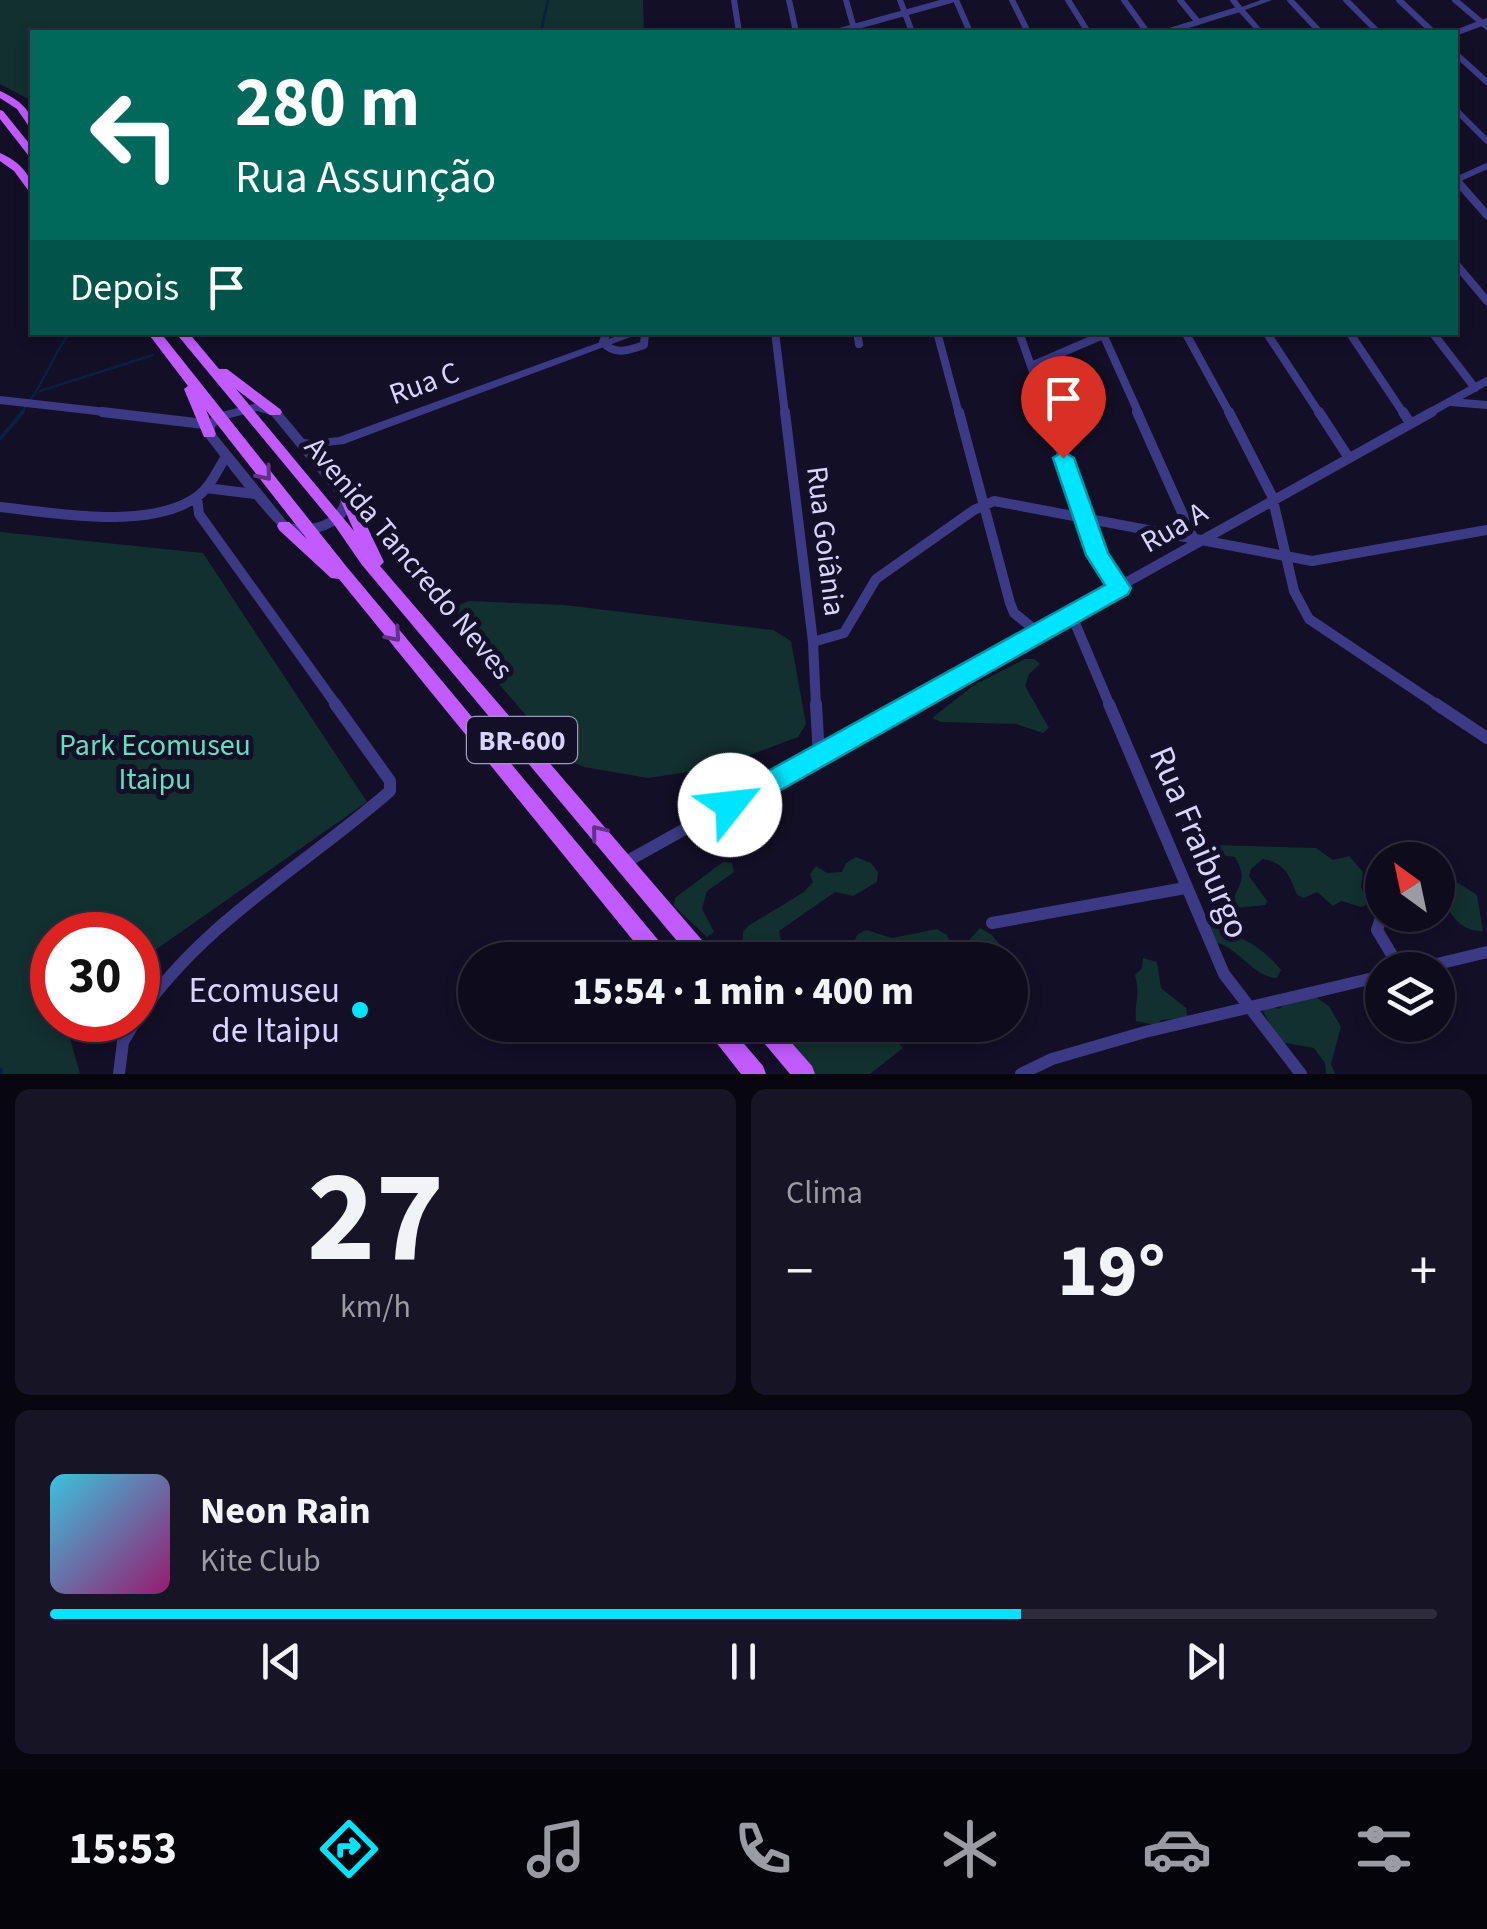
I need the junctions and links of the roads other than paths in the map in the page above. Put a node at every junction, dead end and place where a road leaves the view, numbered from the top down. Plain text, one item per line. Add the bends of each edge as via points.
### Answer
1 (734, 0) edge
2 (789, 0) edge
3 (846, 0) edge
4 (900, 0) edge
5 (953, 0) edge
6 (1012, 0) edge
7 (1068, 0) edge
8 (1124, 0) edge
9 (1180, 0) edge
10 (1233, 0) edge
11 (1268, 0) edge
12 (1290, 0) edge
13 (1346, 0) edge
14 (1399, 0) edge
15 (1456, 0) edge
16 (1240, 9) junction
17 (905, 12) junction
18 (1198, 22) junction
19 (1485, 24) edge
20 (738, 30) edge
21 (796, 30) edge
22 (855, 30) edge
23 (911, 30) edge
24 (969, 30) edge
25 (1027, 30) edge
26 (1087, 30) edge
27 (1146, 30) edge
28 (1172, 30) edge
29 (1259, 30) edge
30 (1318, 30) edge
31 (1376, 30) edge
32 (1431, 30) edge
33 (1458, 32) edge
34 (1458, 56) edge
35 (1487, 82) edge
36 (0, 94) edge
37 (20, 107) junction
38 (0, 110) edge
39 (1458, 112) edge
40 (30, 120) edge
41 (1487, 141) edge
42 (30, 147) edge
43 (0, 154) edge
44 (1487, 166) edge
45 (0, 167) edge
46 (23, 176) junction
47 (1458, 179) edge
48 (1458, 183) edge
49 (30, 185) edge
50 (1487, 214) edge
51 (1458, 267) edge
52 (1487, 302) edge
53 (155, 335) edge
54 (183, 335) edge
55 (775, 335) edge
56 (857, 335) edge
57 (938, 335) edge
58 (1021, 335) edge
59 (1101, 335) edge
60 (1103, 335) edge
61 (1187, 335) edge
62 (1268, 335) edge
63 (1351, 335) edge
64 (1434, 335) edge
65 (606, 338) edge
66 (859, 344) dead end
67 (201, 357) junction
68 (1031, 366) junction
69 (1487, 381) edge
70 (1475, 388) junction
71 (0, 400) edge
72 (1450, 402) junction
73 (1487, 405) edge
74 (244, 408) junction
75 (275, 412) junction
76 (1410, 423) junction
77 (210, 425) junction
78 (340, 440) junction
79 (300, 442) junction
80 (225, 458) junction
81 (1349, 458) junction
82 (320, 466) junction
83 (201, 493) junction
84 (255, 494) junction
85 (1273, 499) junction
86 (347, 500) junction
87 (983, 505) junction
88 (0, 507) edge
89 (338, 519) junction
90 (1085, 520) junction
91 (284, 526) junction
92 (1487, 530) edge
93 (312, 531) junction
94 (1198, 537) junction
95 (1289, 558) junction
96 (381, 575) junction
97 (352, 587) junction
98 (1119, 588) junction
99 (1072, 616) junction
100 (1040, 634) junction
101 (814, 642) junction
102 (1487, 738) edge
103 (818, 757) junction
104 (624, 864) junction
105 (1185, 888) junction
106 (992, 923) dead end
107 (647, 942) edge
108 (691, 942) edge
109 (1487, 952) edge
110 (1455, 960) edge
111 (1365, 980) edge
112 (160, 987) edge
113 (1247, 1008) junction
114 (123, 1042) edge
115 (729, 1042) edge
116 (777, 1042) edge
117 (119, 1074) edge
118 (755, 1074) edge
119 (804, 1074) edge
120 (1021, 1074) edge
121 (1301, 1074) edge

1 - 20 street
2 - 21 street
3 - 22 street
4 - 17 street
5 - 17 street
5 - 24 street
6 - 25 street
7 - 26 street
8 - 27 street
9 - 18 street
10 - 16 street
11 - 16 street
12 - 30 street
13 - 31 street
14 - 32 street
15 - 19 street
16 - 18 street
16 - 29 street
17 - 22 street
17 - 23 street
18 - 28 street
19 - 33 street
34 - 35 street
36 - 37 main road
37 - 38 main road
37 - 40 main road
38 - 42 main road
39 - 41 street
42 - 43 main road
43 - 46 main road
44 - 47 street
45 - 46 main road
46 - 49 main road
48 - 50 street
51 - 52 street
53 - 77 main road, Avenida Tancredo Neves
54 - 67 main road, Avenida Tancredo Neves / BR-600
55 - 101 street, Rua Goiânia
56 - 66 street
57 - 87 street
58 - 68 street
59 - 68 street
60 - 94 street
61 - 85 street
62 - 81 street
63 - 76 street
64 - 70 street
65 - 78 street, Rua C
67 - 74 main road, Avenida Tancredo Neves / BR-600
67 - 75 main road
68 - 90 street
69 - 70 street, Rua A
70 - 72 street, Rua A
71 - 77 street
72 - 73 street
72 - 76 street, Rua A
74 - 75 street
74 - 77 street
74 - 89 main road, Avenida Tancredo Neves / BR-600
75 - 79 street
76 - 81 street, Rua A
77 - 80 street
77 -> 93 main road, Avenida Tancredo Neves / BR-600
78 - 79 street, Rua C
78 - 82 street
79 - 82 street
80 - 83 street
80 - 84 street
81 - 85 street, Rua A
82 - 86 street
83 - 84 street
83 - 88 street via 114,517
83 - 112 street via 194,505 199,514 390,780 390,791 254,894 179,960
84 - 91 street
85 - 94 street, Rua A
85 - 95 street
86 - 89 street
86 - 96 main road
87 - 90 street via 1017,502
87 - 100 street via 1010,603
87 - 101 street via 876,579 844,633
89 - 93 street
89 - 96 main road, Avenida Tancredo Neves / BR-600
90 - 94 street
90 - 98 street
91 - 93 street
91 - 97 main road
92 - 95 street via 1329,560
93 - 97 main road, Avenida Tancredo Neves / BR-600
94 - 95 street
94 - 98 street, Rua A
95 - 102 street via 1291,591 1309,618
104 -> 96 main road, Avenida Tancredo Neves / BR-600
97 -> 107 main road, Avenida Tancredo Neves / BR-600
98 - 99 street, Rua A
99 - 100 street, Rua A
99 - 105 street, Rua Fraiburgo
100 - 103 street, Rua A
101 - 103 street, Rua Goiânia
103 - 104 street, Rua A
104 - 108 main road, Avenida Tancredo Neves / BR-600
105 - 106 street
105 - 113 street, Rua Fraiburgo
109 - 110 street
111 - 113 street
113 - 120 street via 1052,1059
113 - 121 street, Rua Fraiburgo
114 - 117 street
115 - 118 main road
116 - 119 main road

